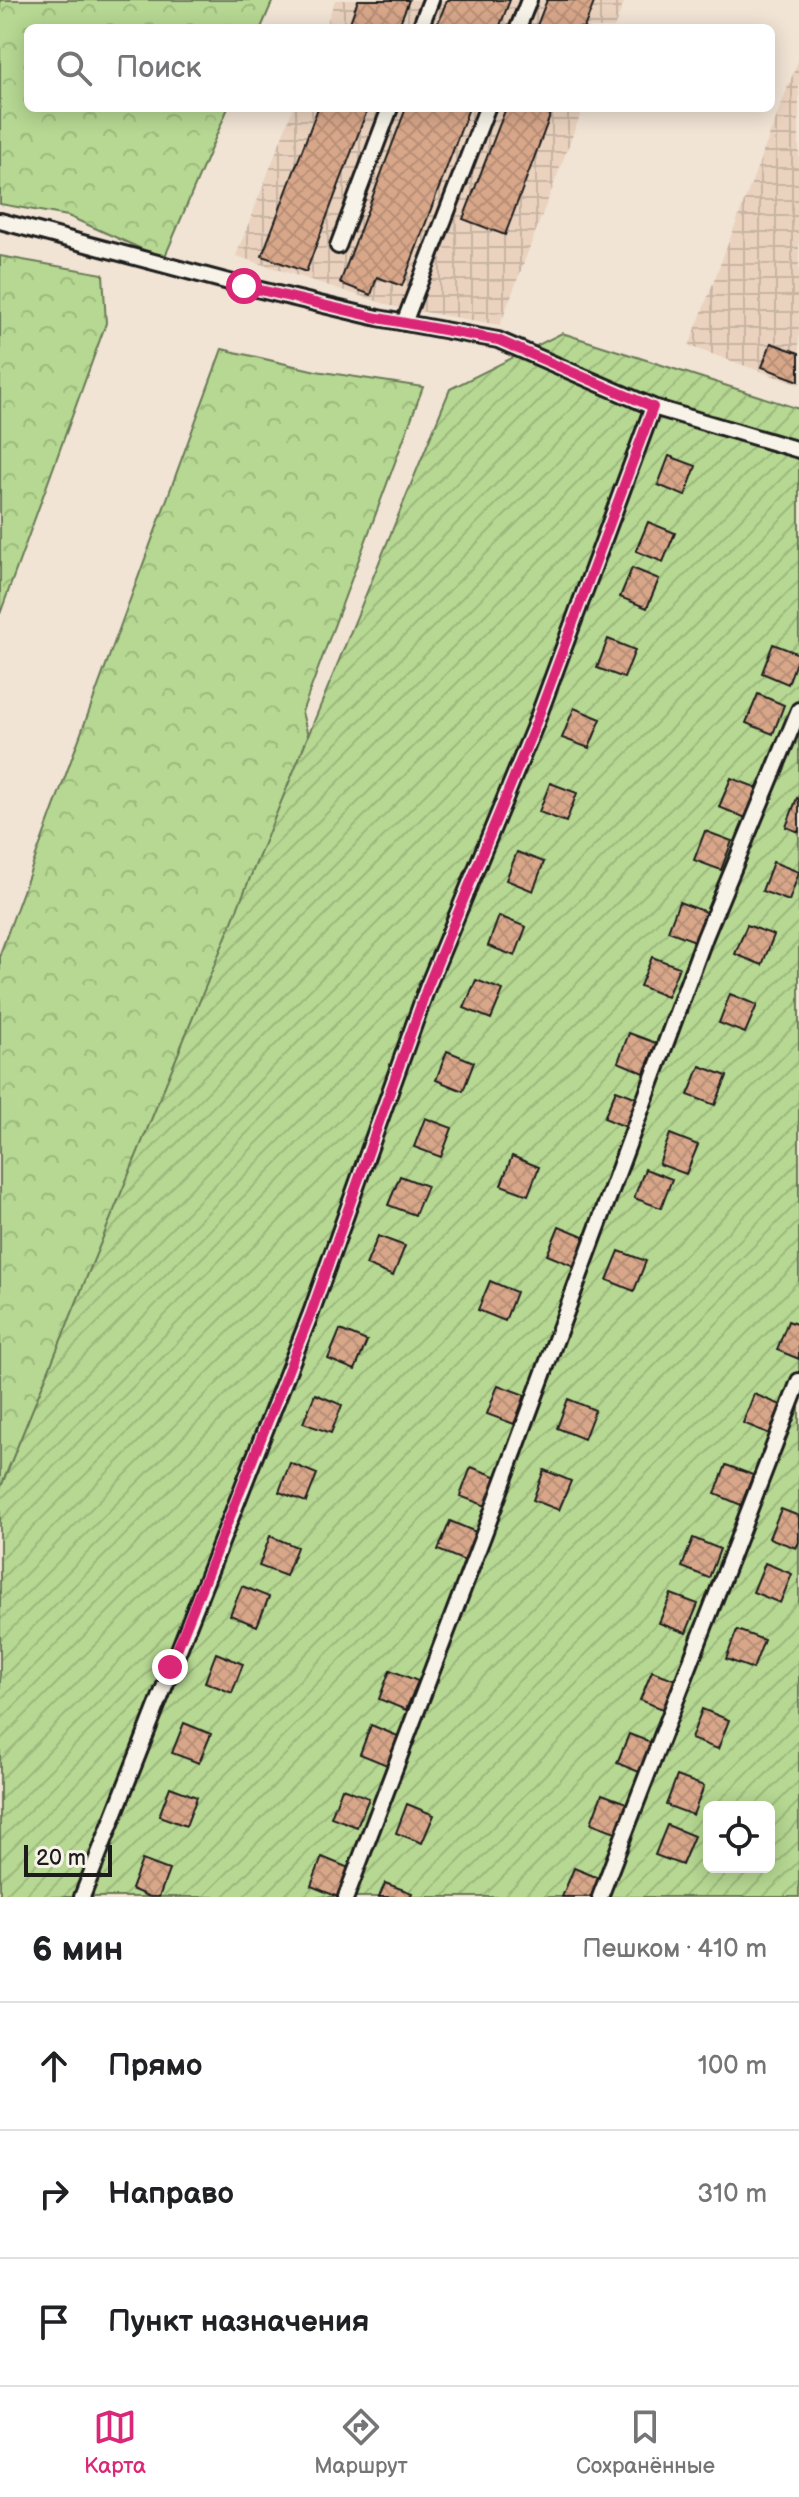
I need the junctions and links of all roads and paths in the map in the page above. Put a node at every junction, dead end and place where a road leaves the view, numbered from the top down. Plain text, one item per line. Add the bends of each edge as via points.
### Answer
1 (431, 0) edge
2 (529, 0) edge
3 (422, 24) edge
4 (520, 24) edge
5 (388, 112) edge
6 (485, 112) edge
7 (0, 221) edge
8 (338, 246) dead end
9 (404, 323) junction
10 (653, 407) junction
11 (799, 450) edge
12 (799, 710) edge
13 (799, 1381) edge
14 (82, 1897) edge
15 (346, 1897) edge
16 (600, 1897) edge

1 - 3 lane
2 - 4 lane
5 - 8 lane
6 - 9 lane
7 - 9 lane
9 - 10 lane via 498,340
10 - 11 lane
10 - 14 lane via 534,728 427,988 311,1313
12 - 15 lane via 705,937
13 - 16 lane

